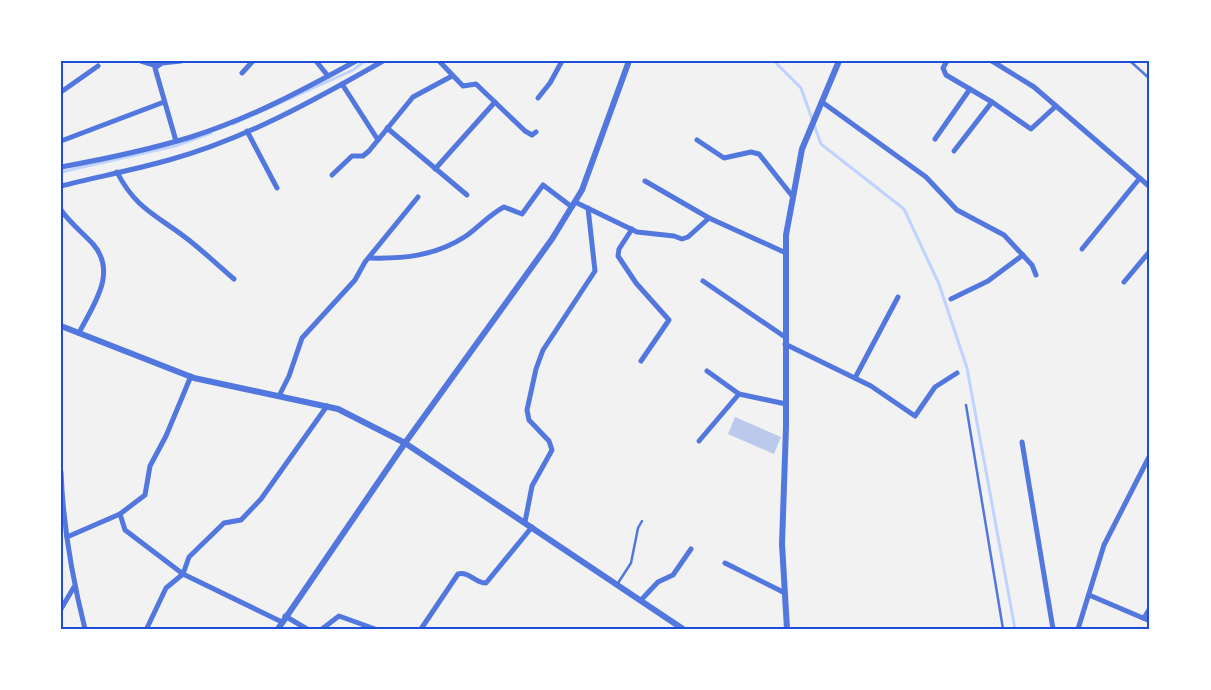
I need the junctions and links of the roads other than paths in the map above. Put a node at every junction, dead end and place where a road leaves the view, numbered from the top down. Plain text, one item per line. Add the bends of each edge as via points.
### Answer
1 (141, 61) edge
2 (180, 61) edge
3 (253, 61) edge
4 (316, 61) edge
5 (356, 61) edge
6 (383, 61) edge
7 (439, 61) edge
8 (562, 61) edge
9 (629, 61) edge
10 (839, 61) edge
11 (947, 61) edge
12 (992, 61) edge
13 (1130, 61) edge
14 (98, 66) dead end
15 (157, 66) junction
16 (242, 72) dead end
17 (328, 76) junction
18 (452, 76) junction
19 (1150, 79) edge
20 (342, 84) junction
21 (970, 89) junction
22 (61, 92) edge
23 (538, 98) dead end
24 (164, 102) junction
25 (495, 102) junction
26 (822, 102) junction
27 (992, 102) junction
28 (1056, 106) junction
29 (387, 128) junction
30 (247, 131) junction
31 (536, 132) dead end
32 (935, 139) dead end
33 (378, 140) junction
34 (698, 140) dead end
35 (61, 141) edge
36 (176, 141) junction
37 (954, 151) dead end
38 (61, 167) edge
39 (435, 169) junction
40 (117, 172) junction
41 (332, 174) dead end
42 (1139, 179) junction
43 (645, 181) dead end
44 (61, 186) edge
45 (1150, 187) edge
46 (277, 188) dead end
47 (467, 195) dead end
48 (418, 197) dead end
49 (793, 197) junction
50 (573, 204) junction
51 (588, 208) junction
52 (61, 210) edge
53 (709, 218) junction
54 (632, 229) junction
55 (1082, 249) dead end
56 (1150, 250) edge
57 (786, 253) junction
58 (1023, 255) junction
59 (369, 258) junction
60 (1036, 275) dead end
61 (234, 279) dead end
62 (703, 281) dead end
63 (1124, 282) dead end
64 (898, 297) dead end
65 (951, 299) dead end
66 (61, 326) edge
67 (79, 333) junction
68 (785, 340) junction
69 (641, 361) dead end
70 (707, 371) dead end
71 (957, 373) dead end
72 (191, 376) junction
73 (855, 378) junction
74 (739, 394) junction
75 (279, 396) junction
76 (786, 404) junction
77 (966, 405) dead end
78 (327, 406) junction
79 (699, 441) dead end
80 (1022, 442) dead end
81 (405, 443) junction
82 (1150, 455) edge
83 (61, 472) edge
84 (62, 497) edge
85 (120, 514) junction
86 (642, 521) dead end
87 (525, 522) junction
88 (532, 527) junction
89 (67, 537) junction
90 (691, 549) dead end
91 (725, 563) dead end
92 (183, 574) junction
93 (617, 584) junction
94 (75, 586) junction
95 (785, 592) junction
96 (1089, 595) junction
97 (641, 600) junction
98 (1150, 608) edge
99 (61, 610) edge
100 (284, 619) junction
101 (1147, 620) edge
102 (147, 628) edge
103 (85, 629) edge
104 (278, 629) edge
105 (307, 629) edge
106 (322, 629) edge
107 (375, 629) edge
108 (421, 629) edge
109 (683, 629) edge
110 (787, 629) edge
111 (1003, 629) edge
112 (1053, 629) edge
113 (1078, 629) edge

1 - 15 street
2 - 15 street
3 - 16 street
4 - 17 street
5 - 17 street
6 - 20 street
7 - 18 street
8 - 23 street
9 - 50 street via 582,190
10 - 26 street
11 - 21 street via 943,72
12 - 28 street via 1034,87
13 - 19 lane
14 - 22 street
15 - 24 street via 155,73
17 - 36 street via 265,108
18 - 25 street via 463,86 476,84
18 - 29 street via 413,96
20 - 30 street via 288,114
20 - 33 street
21 - 27 street
21 - 32 street
24 - 35 street
24 - 36 street
25 - 31 street via 524,131 532,135
25 - 39 street
26 - 49 street via 804,143
26 - 58 street via 926,177 957,210 1000,232
27 - 28 street via 1031,129
27 - 37 street
28 - 42 street
29 - 33 street
29 - 39 street
30 - 40 street via 170,160
30 - 46 street
33 - 41 street via 364,156 352,156
34 - 49 street via 724,158 751,152 759,154
36 - 38 street via 126,155
39 - 47 street
40 - 44 street
40 - 61 street via 132,197 144,209 188,239
42 - 45 street
42 - 55 street
43 - 53 street
48 - 59 street
49 - 57 street
50 - 51 street
50 - 59 street via 543,185 522,214 504,207 464,237 428,253 402,259
50 - 81 street via 552,239
51 - 54 street
51 - 87 street via 595,271 544,350 536,368 527,410 529,420 549,441 552,450 532,486
52 - 67 street via 94,246 104,264 104,280
53 - 54 street via 686,239
53 - 57 street
54 - 69 street via 618,256 636,283 669,320
56 - 63 street
57 - 68 street
58 - 60 street
58 - 65 street via 988,281
59 - 75 street via 355,280 302,338
62 - 68 street
64 - 73 street
66 - 67 street
67 - 72 street
68 - 73 street
68 - 76 street
70 - 74 street
71 - 73 street via 935,387 915,416
72 - 75 street
72 - 85 street via 150,466 145,495
74 - 76 street
74 - 79 street
75 - 78 street
76 - 95 street via 782,544
77 - 111 lane
78 - 81 street
78 - 92 street via 269,489 241,520 224,523 203,542 189,557
80 - 112 street
81 - 87 street
81 - 100 street
82 - 96 street via 1110,531
83 - 84 street
84 - 89 street
85 - 89 street
85 - 92 street via 125,530
86 - 93 lane via 631,563
87 - 88 street
88 - 93 street
88 - 108 street via 486,583 458,574
89 - 94 street
90 - 97 street via 673,575 658,582
91 - 95 street
92 - 100 street
92 - 102 street via 166,588
93 - 97 street
94 - 99 street
94 - 103 street
95 - 110 street
96 - 101 street
96 - 113 street
97 - 109 street
98 - 101 street
100 - 104 street
100 - 105 street
106 - 107 street via 339,616

